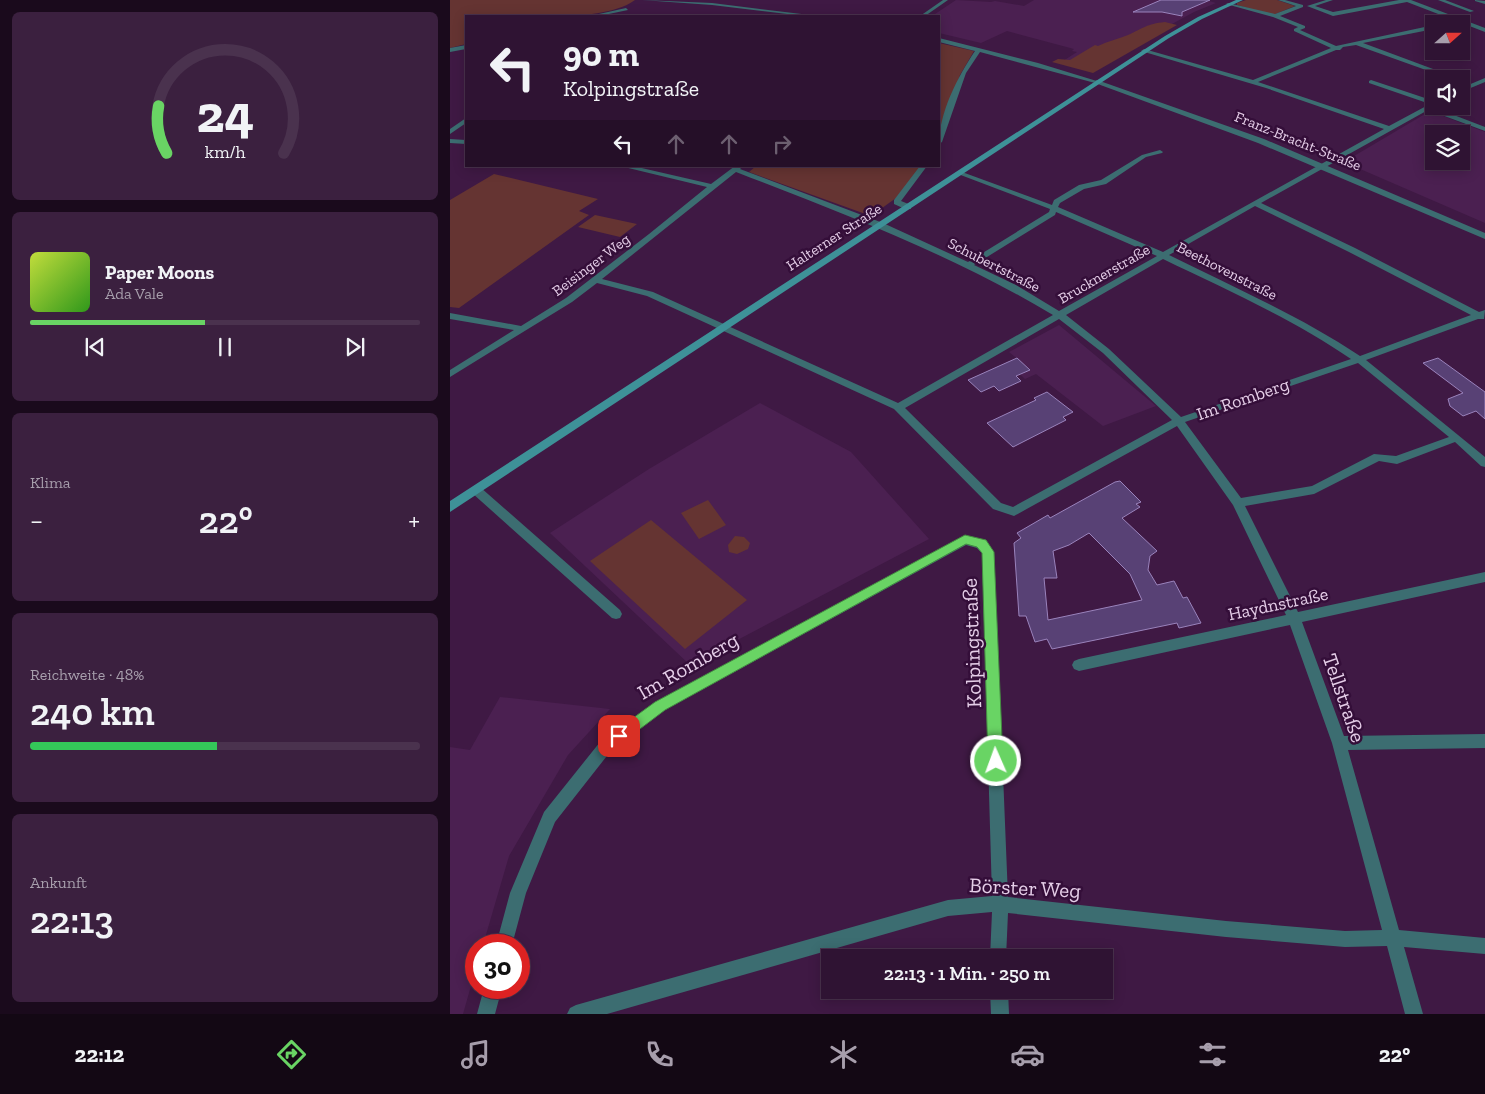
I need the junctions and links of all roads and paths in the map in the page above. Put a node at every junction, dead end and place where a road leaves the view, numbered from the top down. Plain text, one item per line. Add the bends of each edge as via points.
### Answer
1 (644, 0) edge
2 (946, 0) edge
3 (1240, 0) edge
4 (1280, 0) edge
5 (1331, 0) edge
6 (1425, 0) edge
7 (1440, 0) edge
8 (1477, 0) edge
9 (1410, 2) edge
10 (1395, 3) junction
11 (1485, 3) edge
12 (633, 4) dead end
13 (1228, 4) junction
14 (1419, 5) junction
15 (1301, 6) junction
16 (1311, 6) junction
17 (626, 9) junction
18 (1472, 11) dead end
19 (599, 15) edge
20 (617, 15) edge
21 (806, 15) edge
22 (924, 15) edge
23 (1444, 15) edge
24 (1275, 16) junction
25 (1470, 25) edge
26 (1425, 29) edge
27 (1485, 30) edge
28 (940, 40) edge
29 (1357, 43) junction
30 (465, 47) edge
31 (979, 49) junction
32 (1338, 49) junction
33 (450, 50) edge
34 (1144, 51) junction
35 (1432, 70) edge
36 (1485, 80) edge
37 (1255, 81) junction
38 (1097, 82) junction
39 (1370, 82) dead end
40 (1472, 84) edge
41 (1425, 103) edge
42 (1425, 108) edge
43 (1454, 115) edge
44 (465, 121) edge
45 (1390, 128) junction
46 (1485, 129) edge
47 (450, 132) edge
48 (940, 139) edge
49 (450, 141) edge
50 (465, 142) edge
51 (1160, 152) dead end
52 (1323, 166) junction
53 (627, 167) edge
54 (923, 167) edge
55 (738, 168) edge
56 (960, 173) junction
57 (712, 186) junction
58 (1255, 203) junction
59 (908, 207) junction
60 (1054, 208) junction
61 (880, 225) junction
62 (1485, 236) edge
63 (1164, 256) junction
64 (968, 264) junction
65 (597, 280) junction
66 (1060, 315) junction
67 (450, 316) edge
68 (1483, 316) edge
69 (722, 328) junction
70 (521, 329) junction
71 (1359, 358) junction
72 (450, 374) edge
73 (898, 407) junction
74 (1179, 421) junction
75 (1457, 438) junction
76 (1485, 463) edge
77 (476, 490) junction
78 (1238, 503) junction
79 (450, 507) edge
80 (970, 540) joint
81 (1485, 577) edge
82 (616, 614) dead end
83 (1294, 618) junction
84 (1079, 664) dead end
85 (1485, 741) edge
86 (1340, 743) junction
87 (1000, 904) junction
88 (507, 934) edge
89 (1392, 938) junction
90 (1485, 946) edge
91 (998, 949) edge
92 (490, 999) edge
93 (999, 999) edge
94 (486, 1014) edge
95 (576, 1014) edge
96 (1000, 1014) edge
97 (1414, 1014) edge

1 - 21 street
2 - 22 street
3 - 13 main road, Halterner Straße
4 - 15 street
5 - 16 street
6 - 9 street
7 - 18 street
8 - 11 street
9 - 10 street
9 - 14 street
10 - 14 street
10 - 16 street via 1333,14
12 - 17 street
13 - 24 street
13 - 34 main road, Halterner Straße
14 - 23 street
15 - 16 street
15 - 24 street
17 - 19 street
17 - 20 street
24 - 32 street via 1303,27 1296,30
25 - 27 street
26 - 29 street
28 - 31 street
29 - 32 street
29 - 35 street
30 - 33 street
31 - 38 street
31 - 48 street via 963,73
32 - 37 street
34 - 37 street
34 - 38 main road, Halterner Straße
36 - 40 street
37 - 45 street
38 - 52 street, Franz-Bracht-Straße via 1208,120
38 - 56 main road, Halterner Straße
39 - 41 street
42 - 45 street, Brucknerstraße
43 - 46 street
44 - 47 street
45 - 52 street, Brucknerstraße
49 - 50 street
51 - 60 street via 1144,156 1103,182 1082,188 1057,202
52 - 58 street, Brucknerstraße
52 - 62 street, Franz-Bracht-Straße
53 - 57 street
54 - 59 street via 897,202
55 - 57 street, Beisinger Weg
55 - 61 street, Schubertstraße
56 - 59 main road, Halterner Straße
56 - 60 street, Beethovenstraße
57 - 65 street, Beisinger Weg
58 - 63 street, Brucknerstraße
58 - 68 street
59 - 61 main road, Halterner Straße
60 - 63 street, Beethovenstraße
60 - 64 street via 1052,213
61 - 64 street, Schubertstraße
61 - 69 main road, Halterner Straße
63 - 66 street, Brucknerstraße
63 - 71 street, Beethovenstraße
64 - 66 street, Schubertstraße
65 - 69 street via 650,294
65 - 70 street, Beisinger Weg
66 - 73 street, Brucknerstraße
66 - 74 street, Schubertstraße via 1106,351
67 - 70 street
68 - 71 street, Im Romberg
69 - 73 street
69 - 77 main road, Halterner Straße
70 - 72 street, Beisinger Weg
71 - 74 street, Im Romberg
71 - 75 street, Beethovenstraße
73 - 74 street, Im Romberg via 997,506 1014,512
74 - 78 street, Tellstraße
75 - 76 street, Beethovenstraße
75 - 78 street via 1397,460 1378,457 1314,490
77 - 79 main road, Halterner Straße
77 - 82 street
78 - 83 street, Tellstraße
80 - 87 street, Kolpingstraße via 981,544 988,552
80 - 88 street, Im Romberg via 936,554 691,688 660,706 605,747 549,817 518,893
81 - 83 street, Haydnstraße
83 - 84 street, Haydnstraße
83 - 86 street, Tellstraße
85 - 86 street
86 - 89 street, Tellstraße
87 - 89 street, Börster Weg via 1326,937
87 - 91 street
87 - 95 street, Börster Weg via 948,908
89 - 90 street, Börster Weg
89 - 97 street, Tellstraße
92 - 94 street
93 - 96 street

